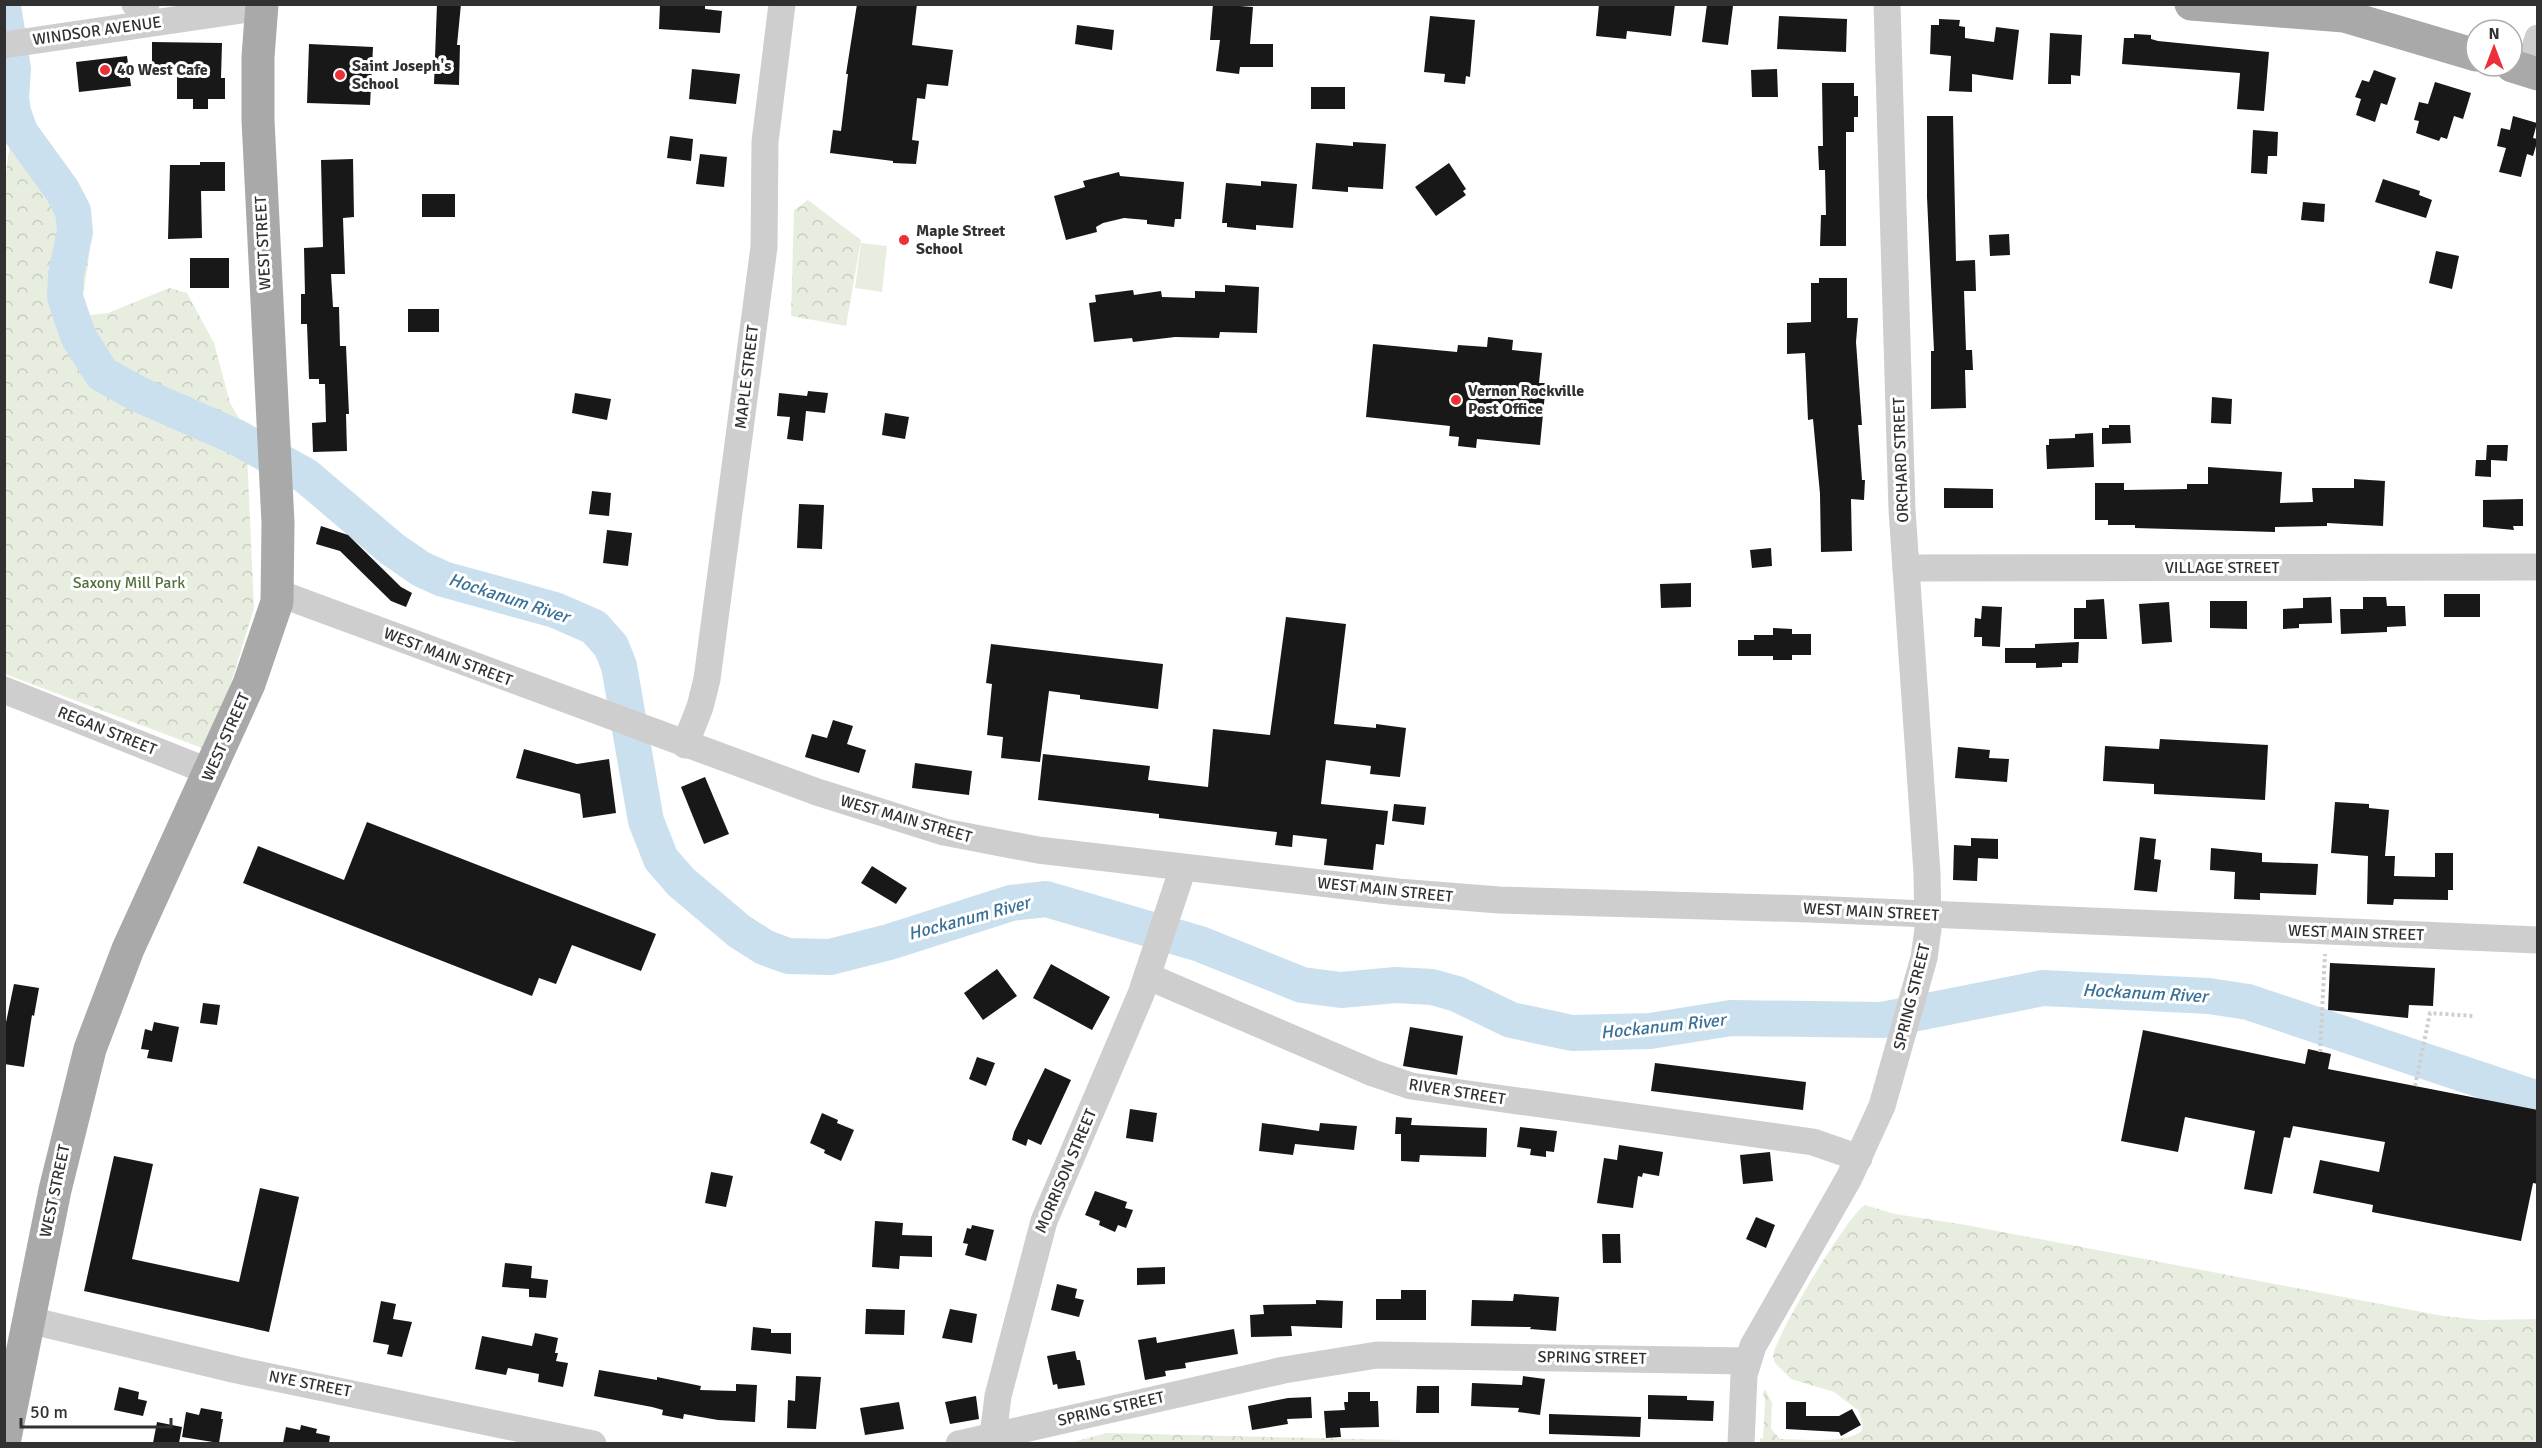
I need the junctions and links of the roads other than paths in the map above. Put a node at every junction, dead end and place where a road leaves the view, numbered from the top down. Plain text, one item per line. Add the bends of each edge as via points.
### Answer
1 (135, 4) edge
2 (146, 4) edge
3 (782, 4) edge
4 (1887, 4) edge
5 (2191, 4) edge
6 (262, 6) edge
7 (168, 13) edge
8 (2538, 38) edge
9 (12, 44) edge
10 (2464, 51) edge
11 (2526, 70) edge
12 (2538, 567) edge
13 (1906, 568) junction
14 (278, 593) junction
15 (4, 690) edge
16 (686, 745) junction
17 (210, 772) junction
18 (1183, 868) junction
19 (1928, 915) junction
20 (2538, 940) edge
21 (1151, 966) junction
22 (1859, 1158) junction
23 (29, 1320) junction
24 (1747, 1361) junction
25 (992, 1440) edge
26 (4, 1443) edge
27 (593, 1443) edge
28 (959, 1443) edge
29 (1742, 1443) edge

1 - 2 street
3 - 16 street, MAPLE STREET via 765,142 765,235 707,679
4 - 13 street, ORCHARD STREET
5 - 10 main road via 2344,16
6 - 7 street, WINDSOR AVENUE
6 - 14 main road, WEST STREET via 258,129
7 - 9 street, WINDSOR AVENUE
8 - 11 street
12 - 13 street, VILLAGE STREET
13 - 19 street, ORCHARD STREET
14 - 16 street, WEST MAIN STREET
14 - 17 main road, WEST STREET via 259,658
15 - 17 street, REGAN STREET
16 - 18 street, WEST MAIN STREET via 817,792 971,838 1076,856
17 - 23 main road, WEST STREET via 128,949 90,1049
18 - 19 street, WEST MAIN STREET via 1481,899
18 - 21 street
19 - 20 street, WEST MAIN STREET
19 - 22 street, SPRING STREET via 1919,981 1876,1123
21 - 22 street, RIVER STREET via 1373,1073 1411,1086 1813,1142
21 - 25 street, MORRISON STREET via 1044,1221 999,1396
22 - 24 street, SPRING STREET
23 - 26 main road, WEST STREET
23 - 27 street, NYE STREET via 237,1370
24 - 25 street, SPRING STREET via 1377,1355 1284,1370
24 - 29 street
25 - 28 street, SPRING STREET

